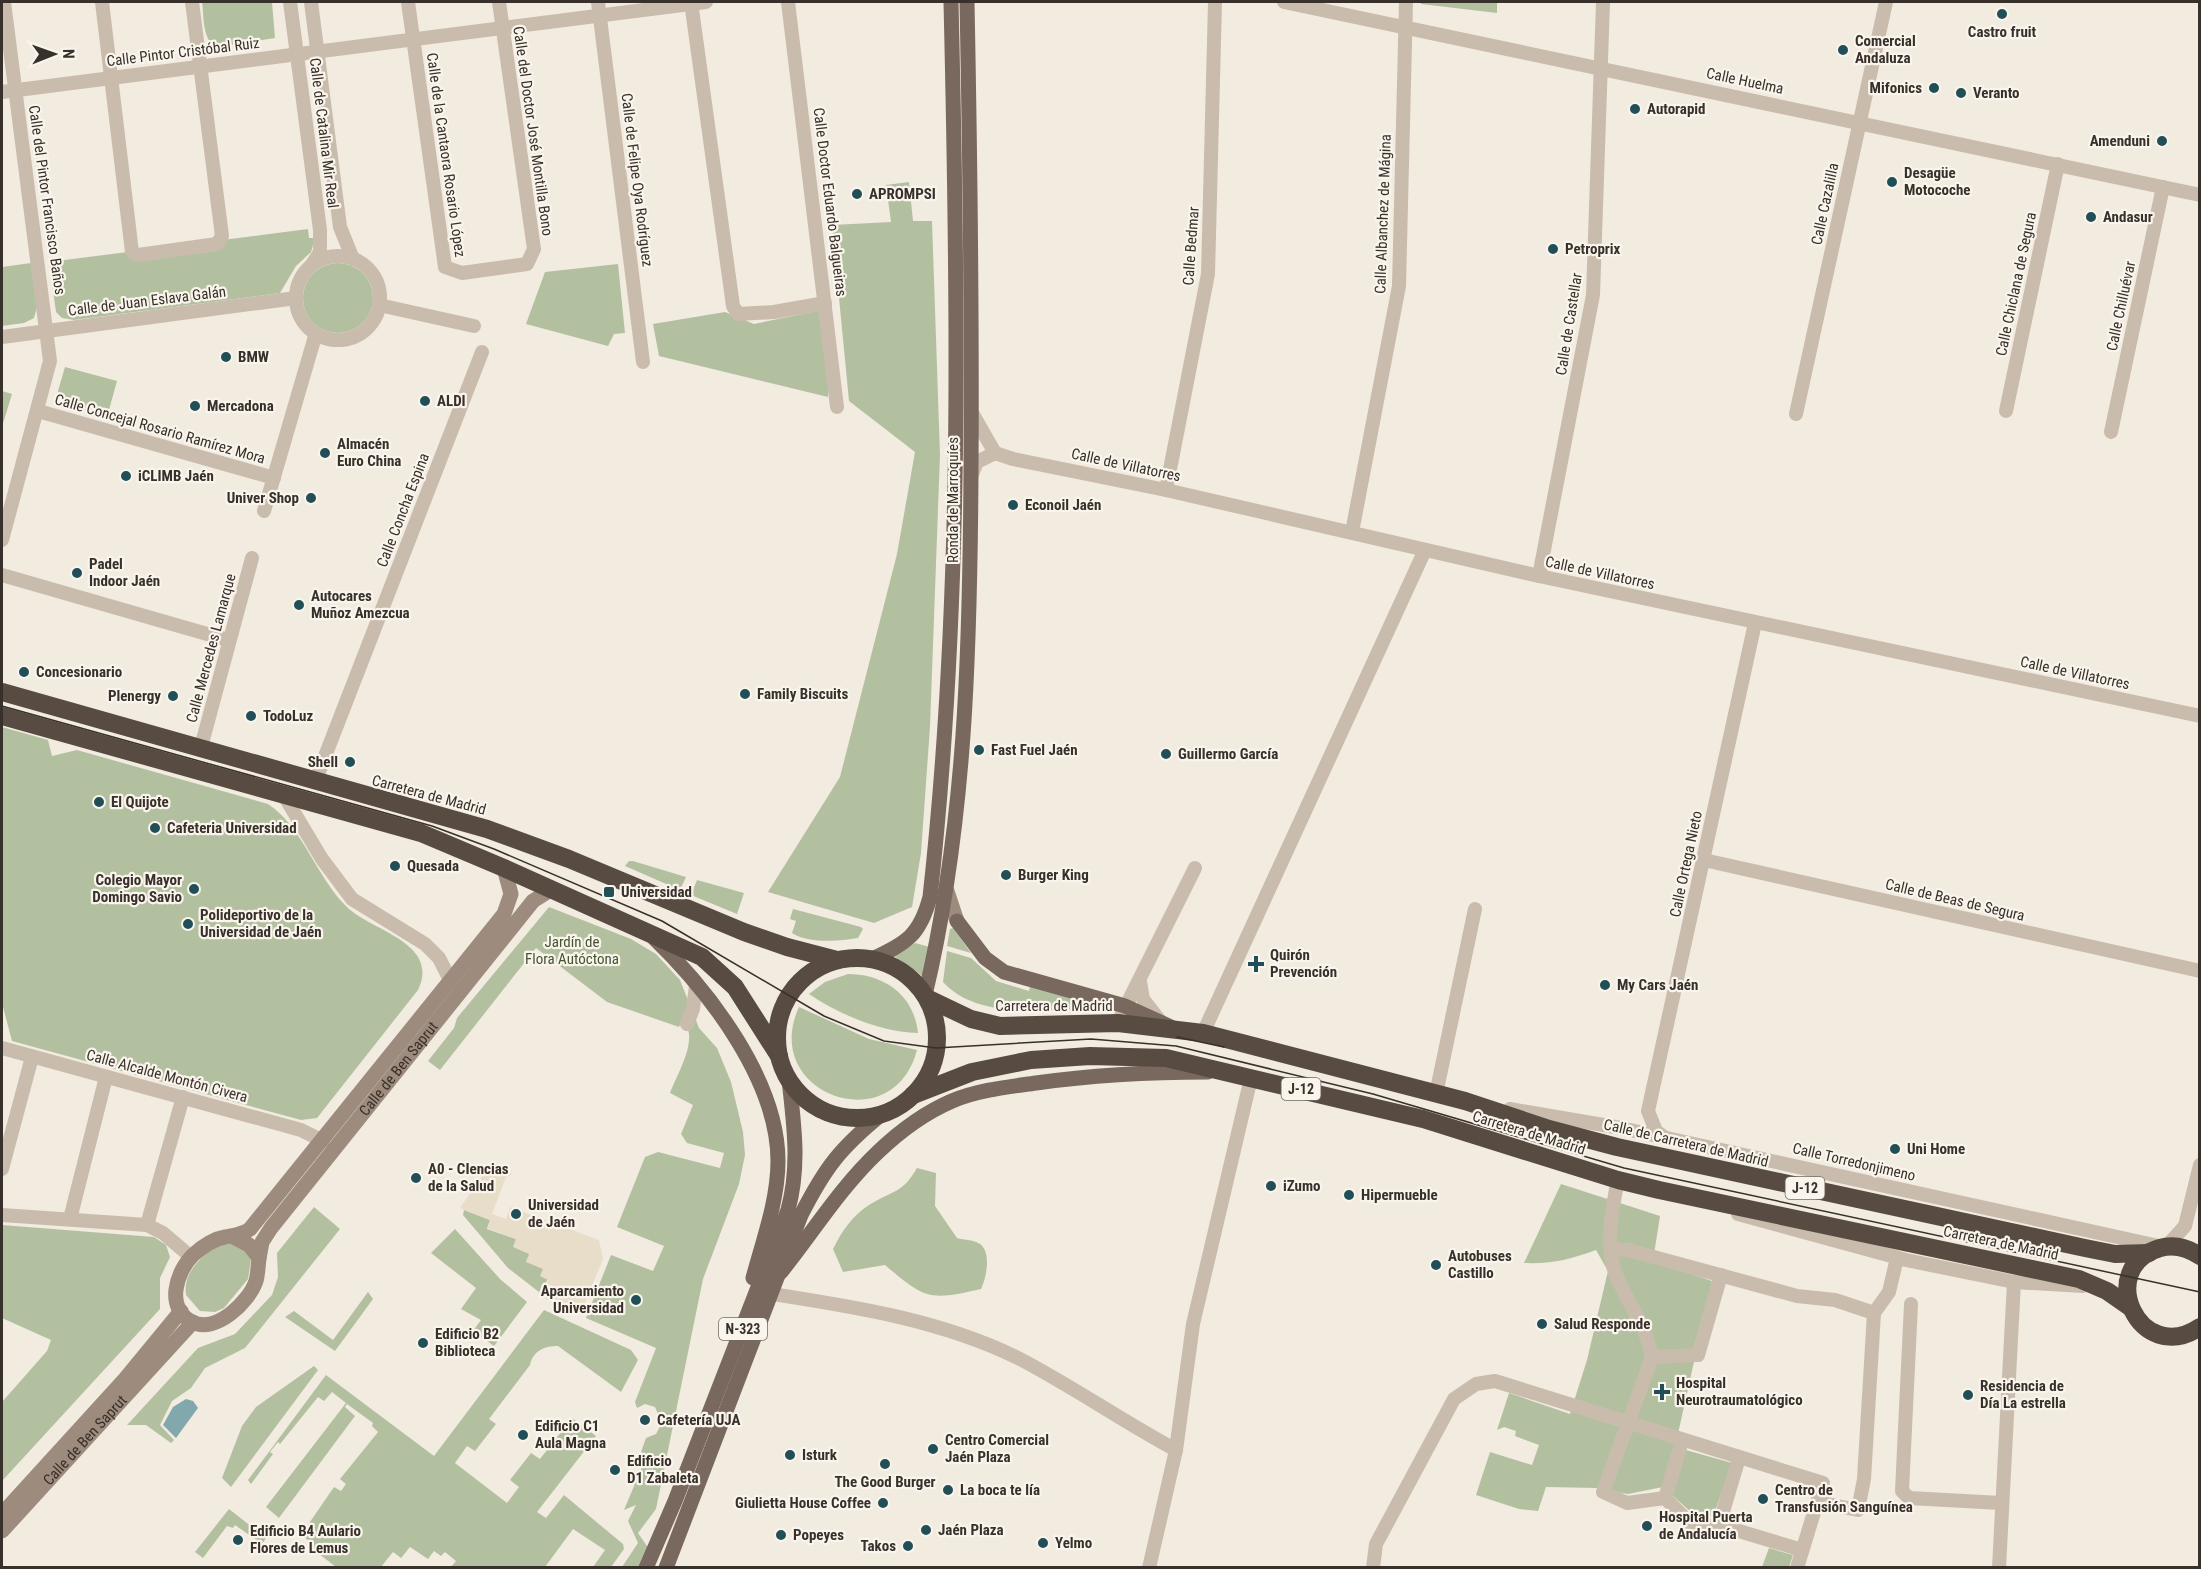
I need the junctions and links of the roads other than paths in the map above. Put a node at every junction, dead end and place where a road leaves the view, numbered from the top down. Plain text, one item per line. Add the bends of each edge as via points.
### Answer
1 (4, 2) edge
2 (102, 2) edge
3 (192, 2) edge
4 (290, 2) edge
5 (310, 2) edge
6 (408, 2) edge
7 (499, 2) edge
8 (691, 2) edge
9 (706, 2) edge
10 (788, 2) edge
11 (951, 2) edge
12 (967, 2) edge
13 (1215, 2) edge
14 (1284, 2) edge
15 (1406, 2) edge
16 (1603, 2) edge
17 (1886, 2) edge
18 (599, 8) edge
19 (1405, 26) junction
20 (502, 28) junction
21 (413, 39) junction
22 (317, 51) junction
23 (297, 54) junction
24 (201, 66) junction
25 (1601, 67) junction
26 (111, 78) junction
27 (8, 91) edge
28 (1860, 123) junction
29 (2058, 164) junction
30 (2163, 187) junction
31 (2199, 195) edge
32 (353, 259) junction
33 (527, 264) joint
34 (311, 266) junction
35 (296, 298) junction
36 (825, 303) junction
37 (379, 305) junction
38 (474, 326) dead end
39 (48, 331) junction
40 (316, 333) junction
41 (2, 338) edge
42 (482, 352) dead end
43 (643, 362) dead end
44 (837, 407) dead end
45 (38, 411) junction
46 (971, 411) junction
47 (2006, 411) dead end
48 (1796, 414) dead end
49 (2111, 432) dead end
50 (995, 453) junction
51 (274, 478) junction
52 (971, 478) junction
53 (1166, 490) junction
54 (264, 511) dead end
55 (1352, 532) junction
56 (2, 540) edge
57 (1425, 550) junction
58 (252, 558) dead end
59 (2, 575) edge
60 (1539, 576) junction
61 (1755, 623) junction
62 (228, 640) junction
63 (2, 692) edge
64 (2, 716) edge
65 (2199, 716) edge
66 (201, 747) junction
67 (315, 782) junction
68 (283, 794) junction
69 (1704, 860) junction
70 (504, 868) junction
71 (1195, 868) dead end
72 (552, 889) junction
73 (947, 891) junction
74 (1475, 909) dead end
75 (957, 921) joint
76 (645, 930) junction
77 (872, 959) junction
78 (837, 960) junction
79 (2199, 971) edge
80 (451, 982) junction
81 (1140, 982) junction
82 (696, 986) junction
83 (926, 997) junction
84 (1125, 1006) junction
85 (714, 1008) junction
86 (1118, 1023) junction
87 (1167, 1024) junction
88 (1203, 1033) junction
89 (2, 1048) edge
90 (778, 1056) junction
91 (32, 1057) junction
92 (1228, 1073) junction
93 (106, 1077) junction
94 (1251, 1078) junction
95 (789, 1080) junction
96 (1436, 1094) junction
97 (913, 1095) junction
98 (183, 1096) junction
99 (1465, 1101) junction
100 (1648, 1111) junction
101 (882, 1114) junction
102 (1620, 1128) junction
103 (1664, 1137) junction
104 (5, 1140) edge
105 (323, 1141) junction
106 (2199, 1165) edge
107 (2, 1169) edge
108 (1618, 1180) junction
109 (1683, 1196) junction
110 (2, 1215) edge
111 (70, 1219) junction
112 (147, 1225) junction
113 (2185, 1226) junction
114 (232, 1236) junction
115 (1610, 1249) junction
116 (2159, 1249) junction
117 (2199, 1255) edge
118 (191, 1257) junction
119 (259, 1258) junction
120 (1897, 1258) junction
121 (781, 1272) junction
122 (1721, 1275) junction
123 (2014, 1282) junction
124 (2099, 1287) junction
125 (772, 1294) junction
126 (1911, 1304) dead end
127 (2130, 1307) junction
128 (181, 1311) junction
129 (1874, 1313) junction
130 (746, 1320) junction
131 (193, 1322) junction
132 (2199, 1327) edge
133 (1652, 1357) junction
134 (1627, 1424) junction
135 (1682, 1441) junction
136 (1176, 1450) junction
137 (1739, 1458) junction
138 (1665, 1498) junction
139 (1817, 1502) junction
140 (2001, 1503) junction
141 (2, 1514) edge
142 (1719, 1525) junction
143 (2, 1531) edge
144 (1802, 1551) junction
145 (645, 1568) edge
146 (666, 1568) edge
147 (1149, 1568) edge
148 (1373, 1568) edge
149 (1797, 1568) edge
150 (1999, 1568) edge

1 - 27 street, Calle del Pintor Francisco Baños
2 - 26 street
3 - 24 street
4 - 23 street, Calle de Catalina Mir Real
5 - 22 street, Calle de Catalina Mir Real
6 - 21 street, Calle de la Cantaora Rosario López
7 - 20 street, Calle del Doctor José Montilla Bono
8 - 9 street, Calle Pintor Cristóbal Ruiz
8 - 18 street, Calle Pintor Cristóbal Ruiz
8 - 36 street via 733,306 738,314
10 - 36 street, Calle Doctor Eduardo Balgueiras
11 - 77 main road, Ronda de Marroquíes via 955,520 945,749 925,917 920,928 900,946
12 - 46 main road, Ronda de Marroquíes
13 - 53 street, Calle Bedmar via 1208,274
14 - 19 street, Calle Huelma
15 - 19 street, Calle Albanchez de Mágina
16 - 25 street, Calle de Castellar
17 - 28 street, Calle Cazalilla
18 - 20 street, Calle Pintor Cristóbal Ruiz
18 - 43 street, Calle de Felipe Oya Rodríguez
19 - 25 street, Calle Huelma
19 - 55 street, Calle Albanchez de Mágina via 1399,286
20 - 21 street, Calle Pintor Cristóbal Ruiz
20 - 33 street, Calle del Doctor José Montilla Bono via 534,249
21 - 22 street, Calle Pintor Cristóbal Ruiz
21 - 33 street, Calle de la Cantaora Rosario López via 445,267 462,273
22 - 23 street, Calle Pintor Cristóbal Ruiz
22 - 32 street, Calle de Catalina Mir Real via 340,227
23 - 24 street, Calle Pintor Cristóbal Ruiz
23 - 34 street, Calle de Catalina Mir Real via 320,230 320,252
24 - 26 street, Calle Pintor Cristóbal Ruiz
24 - 26 street via 222,236 217,244 138,255 132,252
25 - 28 street, Calle Huelma
25 - 60 street, Calle de Castellar via 1593,295
26 - 27 street, Calle Pintor Cristóbal Ruiz
27 - 39 street, Calle del Pintor Francisco Baños
28 - 29 street, Calle Huelma
28 - 48 street, Calle Cazalilla
29 - 30 street, Calle Huelma
29 - 47 street, Calle Chiclana de Segura
30 - 31 street, Calle Huelma
30 - 49 street, Calle Chilluévar
32 - 34 street via 336,256
32 - 37 street via 374,277
34 - 35 street via 300,280
35 - 39 street, Calle de Juan Eslava Galán
35 - 40 street via 302,318
36 - 44 street, Calle Doctor Eduardo Balgueiras
37 - 38 street
37 - 40 street via 370,325 358,334 337,339
39 - 41 street, Calle de Juan Eslava Galán
39 - 45 street, Calle del Pintor Francisco Baños via 50,361
40 - 51 street
42 - 67 street, Calle Concha Espina
45 - 51 street, Calle Concejal Rosario Ramírez Mora
45 - 56 street, Calle del Pintor Francisco Baños
46 - 50 street
46 - 52 main road, Ronda de Marroquíes
50 - 52 street via 977,462
50 - 53 street, Calle de Villatorres
51 - 54 street
52 - 73 main road, Ronda de Marroquíes via 963,729
53 - 55 street, Calle de Villatorres
55 - 57 street, Calle de Villatorres
57 - 60 street, Calle de Villatorres
57 - 88 street
58 - 62 street, Calle Mercedes Lamarque
59 - 62 street
60 - 61 street, Calle de Villatorres
61 - 65 street, Calle de Villatorres
61 - 69 street, Calle Ortega Nieto
62 - 66 street, Calle Mercedes Lamarque
63 - 66 highway, Carretera de Madrid
64 - 68 highway
66 - 67 highway, Carretera de Madrid
67 - 78 highway, Carretera de Madrid via 487,829 744,932
68 - 70 highway via 421,833
68 - 80 street via 322,859 352,899 425,944 440,958
69 - 79 street, Calle de Beas de Segura
69 - 100 street, Calle Ortega Nieto
70 - 72 highway
70 - 80 street, Calle de Ben Saprut via 511,891 510,904
71 - 81 street
72 - 76 highway
72 - 119 street, Calle de Ben Saprut via 533,901 271,1228 262,1242
73 - 75 street
73 - 83 main road, Ronda de Marroquíes
74 - 96 street
75 - 84 main road via 985,958 1004,972
76 - 82 main road
76 - 90 highway via 714,966 748,1005
77 - 78 highway
77 - 83 highway via 900,970
78 - 90 highway via 808,974 788,996 777,1025
80 - 105 street, Calle de Ben Saprut
81 - 84 street
81 - 87 street via 1143,999
82 - 85 main road
82 - 85 street via 687,1024 705,1009
83 - 86 highway, Carretera de Madrid / J-12 via 971,1019 1000,1026
83 - 97 highway via 936,1026 936,1048 929,1074
84 - 86 street
84 - 87 main road
85 - 130 main road via 755,1071 768,1098 775,1128 775,1191 748,1297
86 - 87 highway, Carretera de Madrid / J-12
87 - 88 highway, Carretera de Madrid / J-12
88 - 96 highway, Carretera de Madrid / J-12
89 - 91 street, Calle Alcalde Montón Civera
90 - 95 highway
91 - 93 street, Calle Alcalde Montón Civera
91 - 104 street
92 - 94 highway, Carretera de Madrid / J-12
92 - 97 highway, Carretera de Madrid / J-12 via 1166,1058 1042,1059 972,1072
92 - 121 main road via 1064,1079 952,1101 903,1131 878,1152 833,1201
93 - 98 street, Calle Alcalde Montón Civera
93 - 111 street
94 - 108 highway, Carretera de Madrid / J-12 via 1423,1119
94 - 136 street via 1193,1324
95 - 101 highway via 807,1101 833,1115 861,1118
95 - 130 main road, N-323 via 796,1148 792,1195
96 - 99 highway, Carretera de Madrid / J-12
97 - 101 highway
98 - 105 street, Calle Alcalde Montón Civera via 301,1130
98 - 112 street
99 - 102 street, Calle Torredonjimeno
99 - 116 highway, Calle de Carretera de Madrid / J-12 via 1617,1147 2085,1248 2115,1254
100 - 102 street
100 - 103 street via 1656,1131
101 - 121 main road, N-323 via 846,1144 823,1172 801,1215
102 - 103 street, Calle Torredonjimeno
103 - 116 street, Calle Torredonjimeno
104 - 107 street
105 - 114 street, Calle de Ben Saprut via 250,1229
106 - 113 street
108 - 109 highway, Carretera de Madrid / J-12
108 - 115 street
109 - 120 street via 1765,1223
109 - 124 highway, Carretera de Madrid / J-12 via 1954,1251
110 - 111 street
111 - 112 street
112 - 118 street
113 - 116 street
113 - 117 street
114 - 118 street via 213,1241
114 - 119 street via 249,1245
115 - 122 street via 1628,1250
115 - 133 street via 1617,1277 1649,1338
116 - 117 highway, Calle de Carretera de Madrid via 2181,1247
116 - 127 highway via 2137,1262 2130,1274
118 - 128 street via 176,1284 176,1302
119 - 131 street via 256,1282 231,1314 209,1323
120 - 123 street
120 - 129 street via 1889,1292
121 - 125 main road, N-323
122 - 129 street via 1797,1296 1835,1300
122 - 133 street via 1698,1355
123 - 124 street
123 - 140 street
124 - 127 highway, Carretera de Madrid / J-12
125 - 136 street via 926,1323 983,1343 1064,1383
125 - 146 main road, N-323
126 - 140 street via 1902,1491 1908,1498
127 - 132 highway, Carretera de Madrid via 2142,1325 2160,1335 2181,1336
128 - 131 street
128 - 141 street, Calle de Ben Saprut
129 - 139 street via 1864,1479 1858,1510
130 - 145 main road, N-323
131 - 143 street, Calle de Ben Saprut
133 - 134 street
134 - 135 street
134 - 138 street via 1603,1492 1627,1503
134 - 148 street via 1495,1382 1476,1384 1454,1399 1376,1544
135 - 137 street
135 - 138 street
136 - 147 street
137 - 139 street via 1823,1484
137 - 142 street
138 - 142 street via 1692,1525
139 - 144 street
140 - 150 street
142 - 144 street
144 - 149 street

